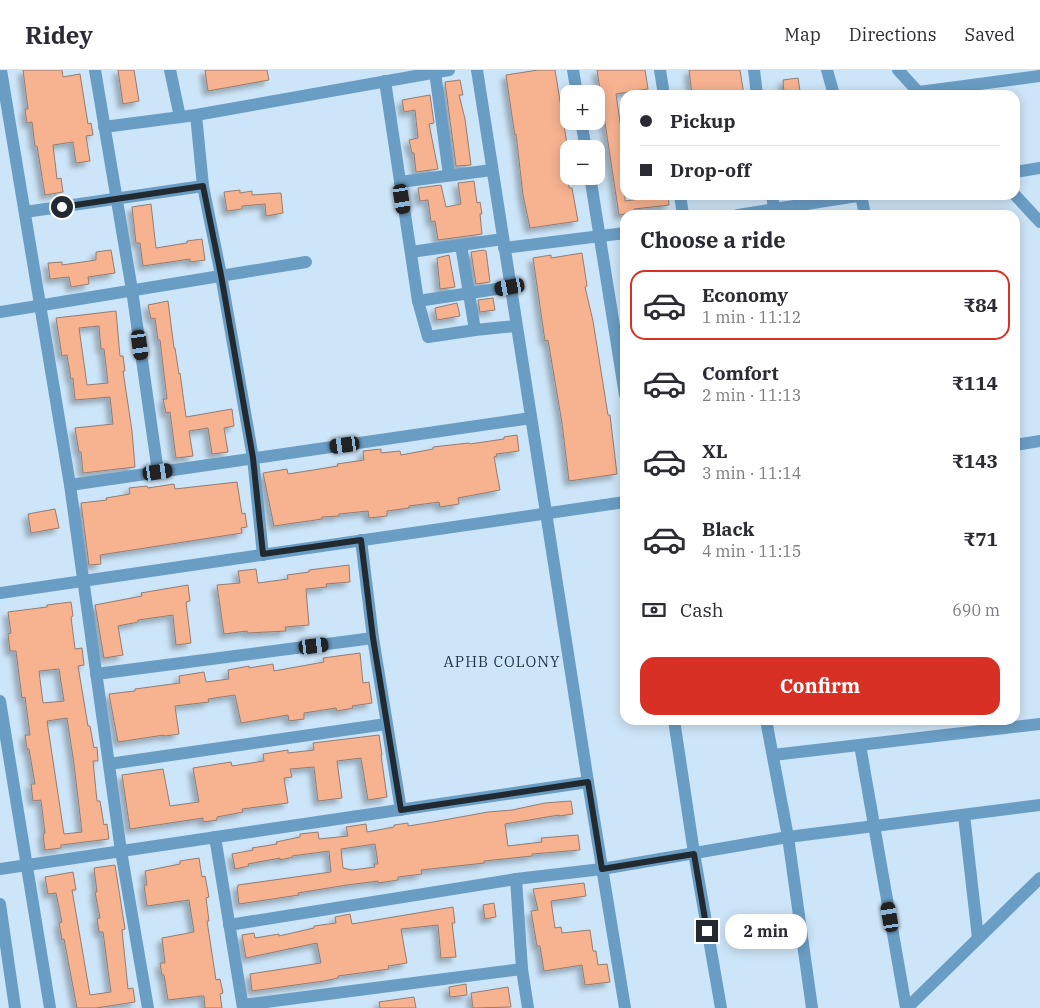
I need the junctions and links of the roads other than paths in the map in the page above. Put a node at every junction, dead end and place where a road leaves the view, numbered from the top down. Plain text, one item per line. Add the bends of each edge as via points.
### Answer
1 (1, 70) edge
2 (95, 70) edge
3 (170, 70) edge
4 (449, 70) edge
5 (477, 70) edge
6 (573, 70) edge
7 (660, 70) edge
8 (754, 70) edge
9 (827, 70) edge
10 (898, 70) edge
11 (435, 72) junction
12 (1038, 74) edge
13 (385, 82) junction
14 (576, 85) edge
15 (663, 90) edge
16 (756, 90) edge
17 (833, 90) edge
18 (916, 90) edge
19 (944, 90) edge
20 (196, 115) junction
21 (180, 117) junction
22 (104, 127) junction
23 (1040, 168) edge
24 (492, 170) junction
25 (1020, 171) edge
26 (450, 176) junction
27 (400, 182) junction
28 (591, 185) edge
29 (203, 186) junction
30 (117, 199) junction
31 (836, 200) edge
32 (1020, 200) edge
33 (785, 210) edge
34 (25, 212) junction
35 (1040, 222) edge
36 (620, 234) edge
37 (600, 237) junction
38 (504, 244) junction
39 (461, 245) junction
40 (410, 252) junction
41 (306, 262) dead end
42 (221, 275) junction
43 (510, 287) junction
44 (132, 290) junction
45 (468, 294) junction
46 (418, 301) junction
47 (40, 305) junction
48 (0, 312) edge
49 (516, 326) junction
50 (475, 330) junction
51 (620, 363) edge
52 (531, 418) junction
53 (1040, 442) edge
54 (1020, 444) edge
55 (253, 458) junction
56 (158, 472) junction
57 (70, 485) junction
58 (620, 503) edge
59 (546, 514) junction
60 (361, 540) junction
61 (263, 554) junction
62 (83, 581) junction
63 (0, 593) edge
64 (373, 638) junction
65 (96, 674) junction
66 (0, 700) edge
67 (1020, 723) edge
68 (386, 724) junction
69 (1040, 724) edge
70 (675, 725) edge
71 (767, 725) edge
72 (999, 725) edge
73 (860, 744) junction
74 (773, 755) junction
75 (109, 764) junction
76 (588, 782) junction
77 (1040, 805) edge
78 (401, 810) junction
79 (964, 815) junction
80 (874, 826) junction
81 (788, 837) junction
82 (215, 838) junction
83 (121, 852) junction
84 (694, 854) junction
85 (28, 865) junction
86 (0, 869) edge
87 (602, 869) junction
88 (1040, 878) edge
89 (516, 879) junction
90 (0, 904) edge
91 (229, 925) junction
92 (978, 938) junction
93 (522, 969) junction
94 (243, 1006) edge
95 (15, 1008) edge
96 (50, 1008) edge
97 (148, 1008) edge
98 (528, 1008) edge
99 (625, 1008) edge
100 (721, 1008) edge
101 (812, 1008) edge
102 (907, 1008) edge

1 - 34 street
2 - 22 street
3 - 21 street
4 - 11 street
5 - 24 street
6 - 14 street
7 - 15 street
8 - 16 street
9 - 17 street
10 - 18 street
11 - 13 street
11 - 26 street
12 - 19 street
13 - 20 street
13 - 27 street
20 - 21 street
20 - 29 street
21 - 22 street
22 - 30 street
23 - 25 street
24 - 26 street
24 - 38 street
26 - 27 street
27 - 40 street
28 - 37 street
29 - 30 street
29 - 42 street
30 - 34 street
30 - 44 street
31 - 33 street
32 - 35 street
34 - 47 street
36 - 37 street
37 - 38 street
37 - 51 street
38 - 39 street
38 - 43 street
39 - 40 street
39 - 45 street
40 - 46 street
41 - 42 street
42 - 44 street
42 - 55 street
43 - 45 street
43 - 49 street
44 - 47 street
44 - 56 street
45 - 46 street
45 - 50 street
46 - 50 street via 428,337
47 - 48 street
47 - 57 street
49 - 50 street
49 - 52 street
52 - 55 street
52 - 59 street
53 - 54 street
55 - 56 street
55 - 61 street
56 - 57 street
57 - 62 street
58 - 59 street
59 - 60 street
59 - 76 street
60 - 61 street
60 - 64 street
61 - 62 street
62 - 63 street
62 - 65 street
64 - 65 street
64 - 68 street
65 - 75 street
66 - 85 street
67 - 69 street
68 - 75 street
68 - 78 street
70 - 84 street
71 - 74 street
72 - 73 street
73 - 74 street
73 - 80 street
74 - 81 street
75 - 83 street
76 - 78 street
76 - 87 street
77 - 79 street
78 - 82 street
79 - 80 street
79 - 92 street
80 - 81 street
80 - 102 street
81 - 84 street
81 - 101 street
82 - 83 street
82 - 91 street
83 - 85 street
83 - 97 street
84 - 87 street
84 - 100 street
85 - 86 street
85 - 96 street
87 - 89 street
87 - 99 street
88 - 92 street
89 - 91 street
89 - 93 street
90 - 95 street
91 - 94 street
92 - 102 street
93 - 94 street
93 - 98 street

